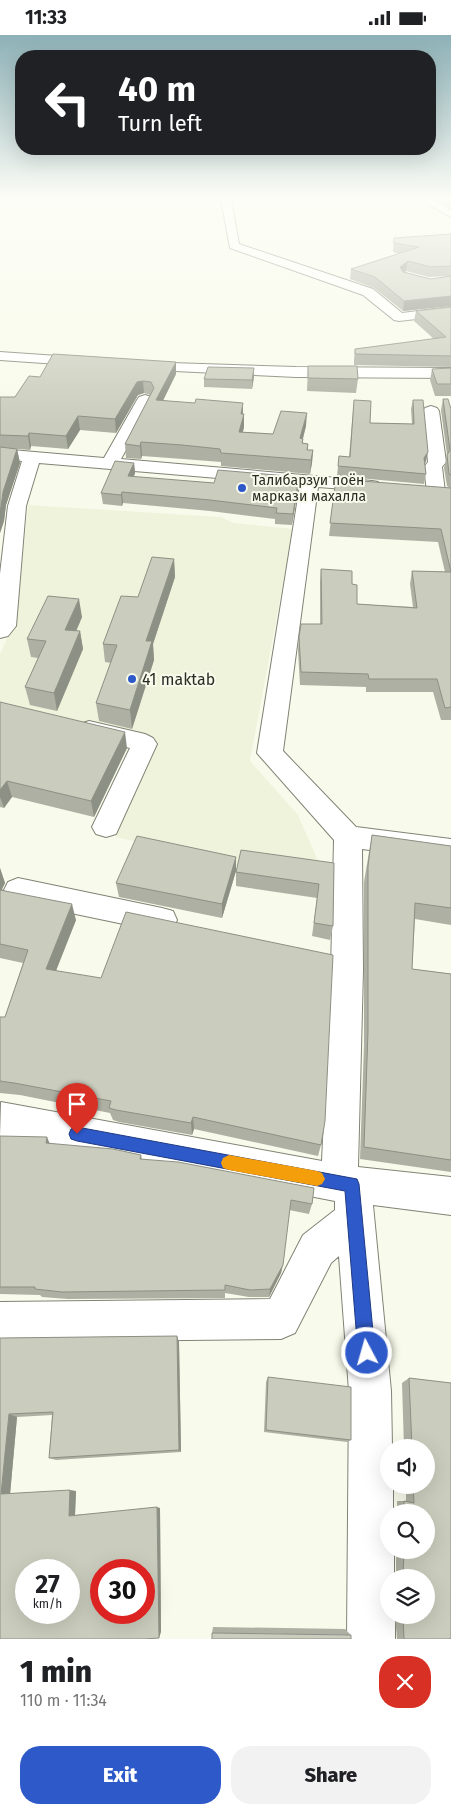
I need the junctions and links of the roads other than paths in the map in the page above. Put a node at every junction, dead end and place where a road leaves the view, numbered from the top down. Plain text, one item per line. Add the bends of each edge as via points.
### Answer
1 (315, 274) edge
2 (451, 311) edge
3 (0, 356) edge
4 (104, 364) edge
5 (122, 365) edge
6 (451, 373) edge
7 (145, 400) edge
8 (431, 411) dead end
9 (0, 454) edge
10 (32, 456) junction
11 (110, 463) junction
12 (310, 481) junction
13 (386, 487) edge
14 (416, 490) edge
15 (443, 493) edge
16 (0, 631) edge
17 (71, 726) edge
18 (106, 827) dead end
19 (348, 837) junction
20 (451, 850) edge
21 (18, 890) dead end
22 (192, 926) edge
23 (1, 1119) edge
24 (348, 1195) junction
25 (451, 1195) edge
26 (0, 1322) edge
27 (371, 1639) edge

1 - 2 street via 368,292 399,317
3 - 4 street
5 - 6 street via 296,372
7 - 11 street
8 - 15 street via 437,448 437,462 433,467
9 - 10 street
10 - 11 street
10 - 16 street via 17,506 4,626
11 - 12 street
12 - 13 street
12 - 19 street via 270,753
14 - 15 street
17 - 18 street via 144,744
19 - 20 street
19 - 24 street via 332,955
21 - 22 street
23 - 24 street
24 - 25 street
24 - 26 street via 281,1319
24 - 27 street via 370,1391

